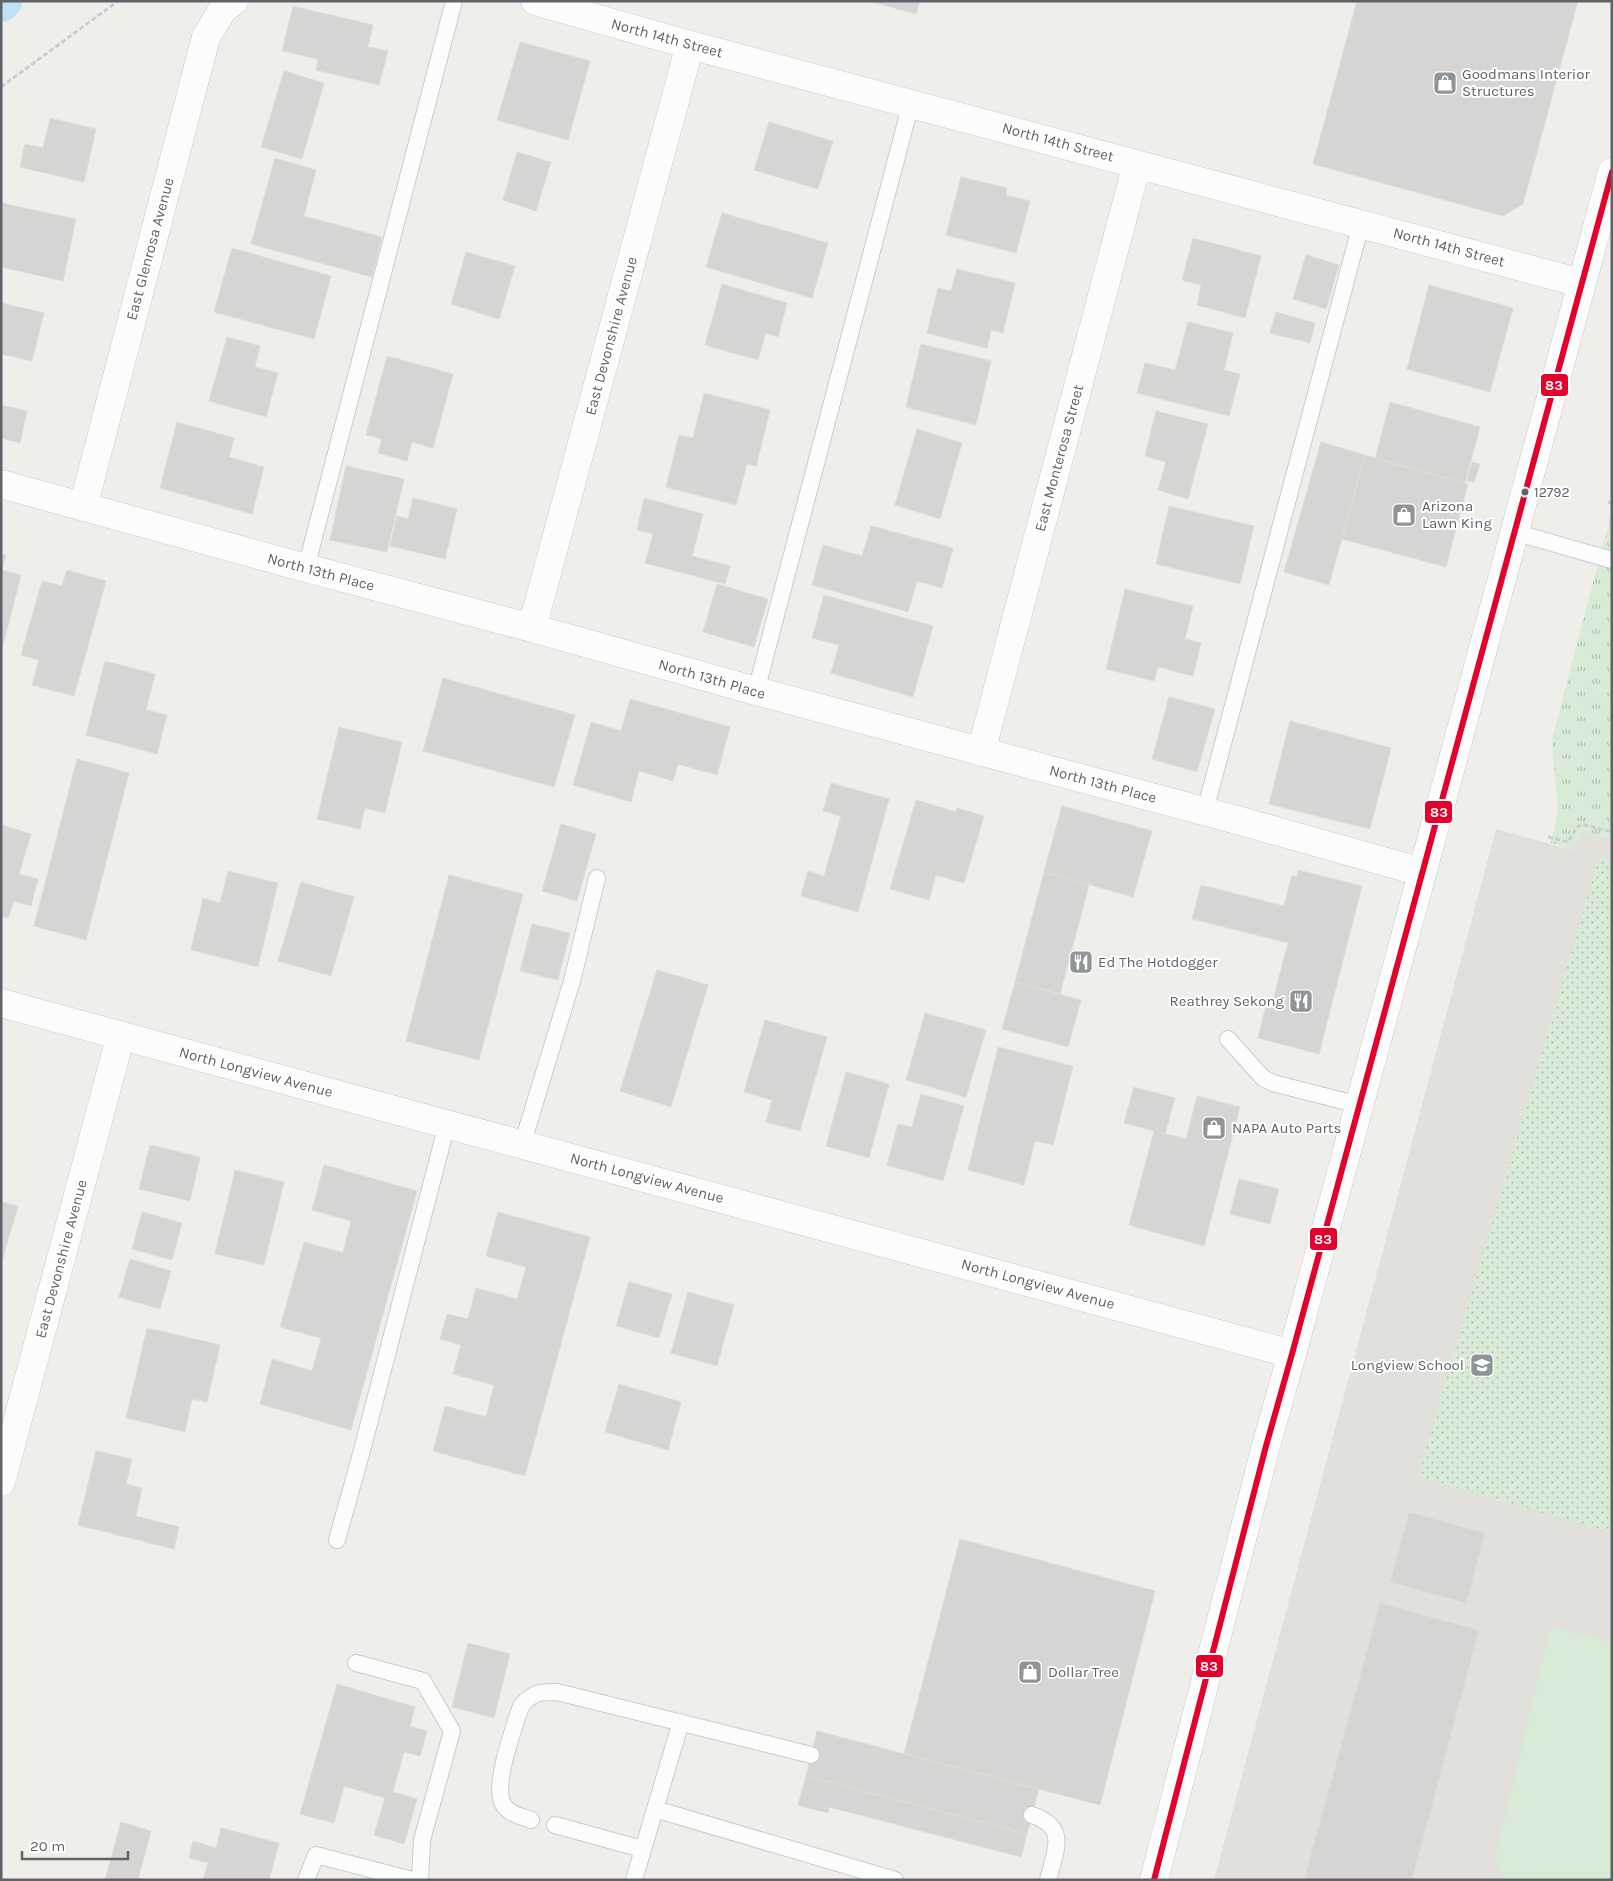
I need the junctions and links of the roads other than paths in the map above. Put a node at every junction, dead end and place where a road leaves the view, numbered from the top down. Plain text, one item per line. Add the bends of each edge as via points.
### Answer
1 (234, 1) edge
2 (454, 1) edge
3 (535, 1) edge
4 (690, 45) junction
5 (911, 103) junction
6 (1137, 164) junction
7 (1612, 172) edge
8 (1361, 224) junction
9 (1582, 283) junction
10 (1, 484) edge
11 (83, 506) junction
12 (1514, 532) junction
13 (1612, 560) edge
14 (306, 568) junction
15 (532, 628) junction
16 (756, 692) junction
17 (981, 752) junction
18 (1205, 811) junction
19 (1422, 872) junction
20 (597, 878) dead end
21 (1, 1003) edge
22 (121, 1035) junction
23 (1228, 1039) dead end
24 (1359, 1105) junction
25 (447, 1124) junction
26 (522, 1145) junction
27 (1292, 1354) junction
28 (1, 1482) edge
29 (337, 1540) dead end
30 (356, 1663) dead end
31 (681, 1722) junction
32 (811, 1755) dead end
33 (655, 1809) junction
34 (1032, 1815) dead end
35 (532, 1820) dead end
36 (555, 1826) dead end
37 (642, 1849) junction
38 (306, 1880) edge
39 (412, 1880) edge
40 (420, 1880) edge
41 (634, 1880) edge
42 (895, 1880) edge
43 (1048, 1880) edge
44 (1154, 1880) edge

1 - 11 street, East Glenrosa Avenue via 206,37
2 - 14 lane
3 - 4 street, North 14th Street
4 - 5 street, North 14th Street
4 - 15 street, East Devonshire Avenue
5 - 6 street, North 14th Street
5 - 16 lane
6 - 8 street, North 14th Street
6 - 17 street, East Monterosa Street
7 - 9 street
8 - 9 street, North 14th Street
8 - 18 lane
9 - 12 street
10 - 11 street, North 13th Place
11 - 14 street, North 13th Place
12 - 13 lane
12 - 19 street
14 - 15 street, North 13th Place
15 - 16 street, North 13th Place
16 - 17 street, North 13th Place
17 - 18 street, North 13th Place
18 - 19 street, North 13th Place
19 - 24 street
20 - 26 lane via 572,981
21 - 22 street, North Longview Avenue
22 - 25 street, North Longview Avenue
22 - 28 street, East Devonshire Avenue
23 - 24 lane via 1252,1068 1268,1081
24 - 27 street
25 - 26 street, North Longview Avenue
25 - 29 lane
26 - 27 street, North Longview Avenue
27 - 44 street
30 - 40 lane via 423,1681 452,1731 422,1840
31 - 32 lane
31 - 33 lane
31 - 35 lane via 557,1692 540,1692 528,1697 518,1715 500,1786 503,1803 512,1814
33 - 37 lane
33 - 42 lane
34 - 43 lane via 1052,1825 1056,1836
36 - 37 lane
37 - 41 lane
38 - 39 lane via 316,1855

